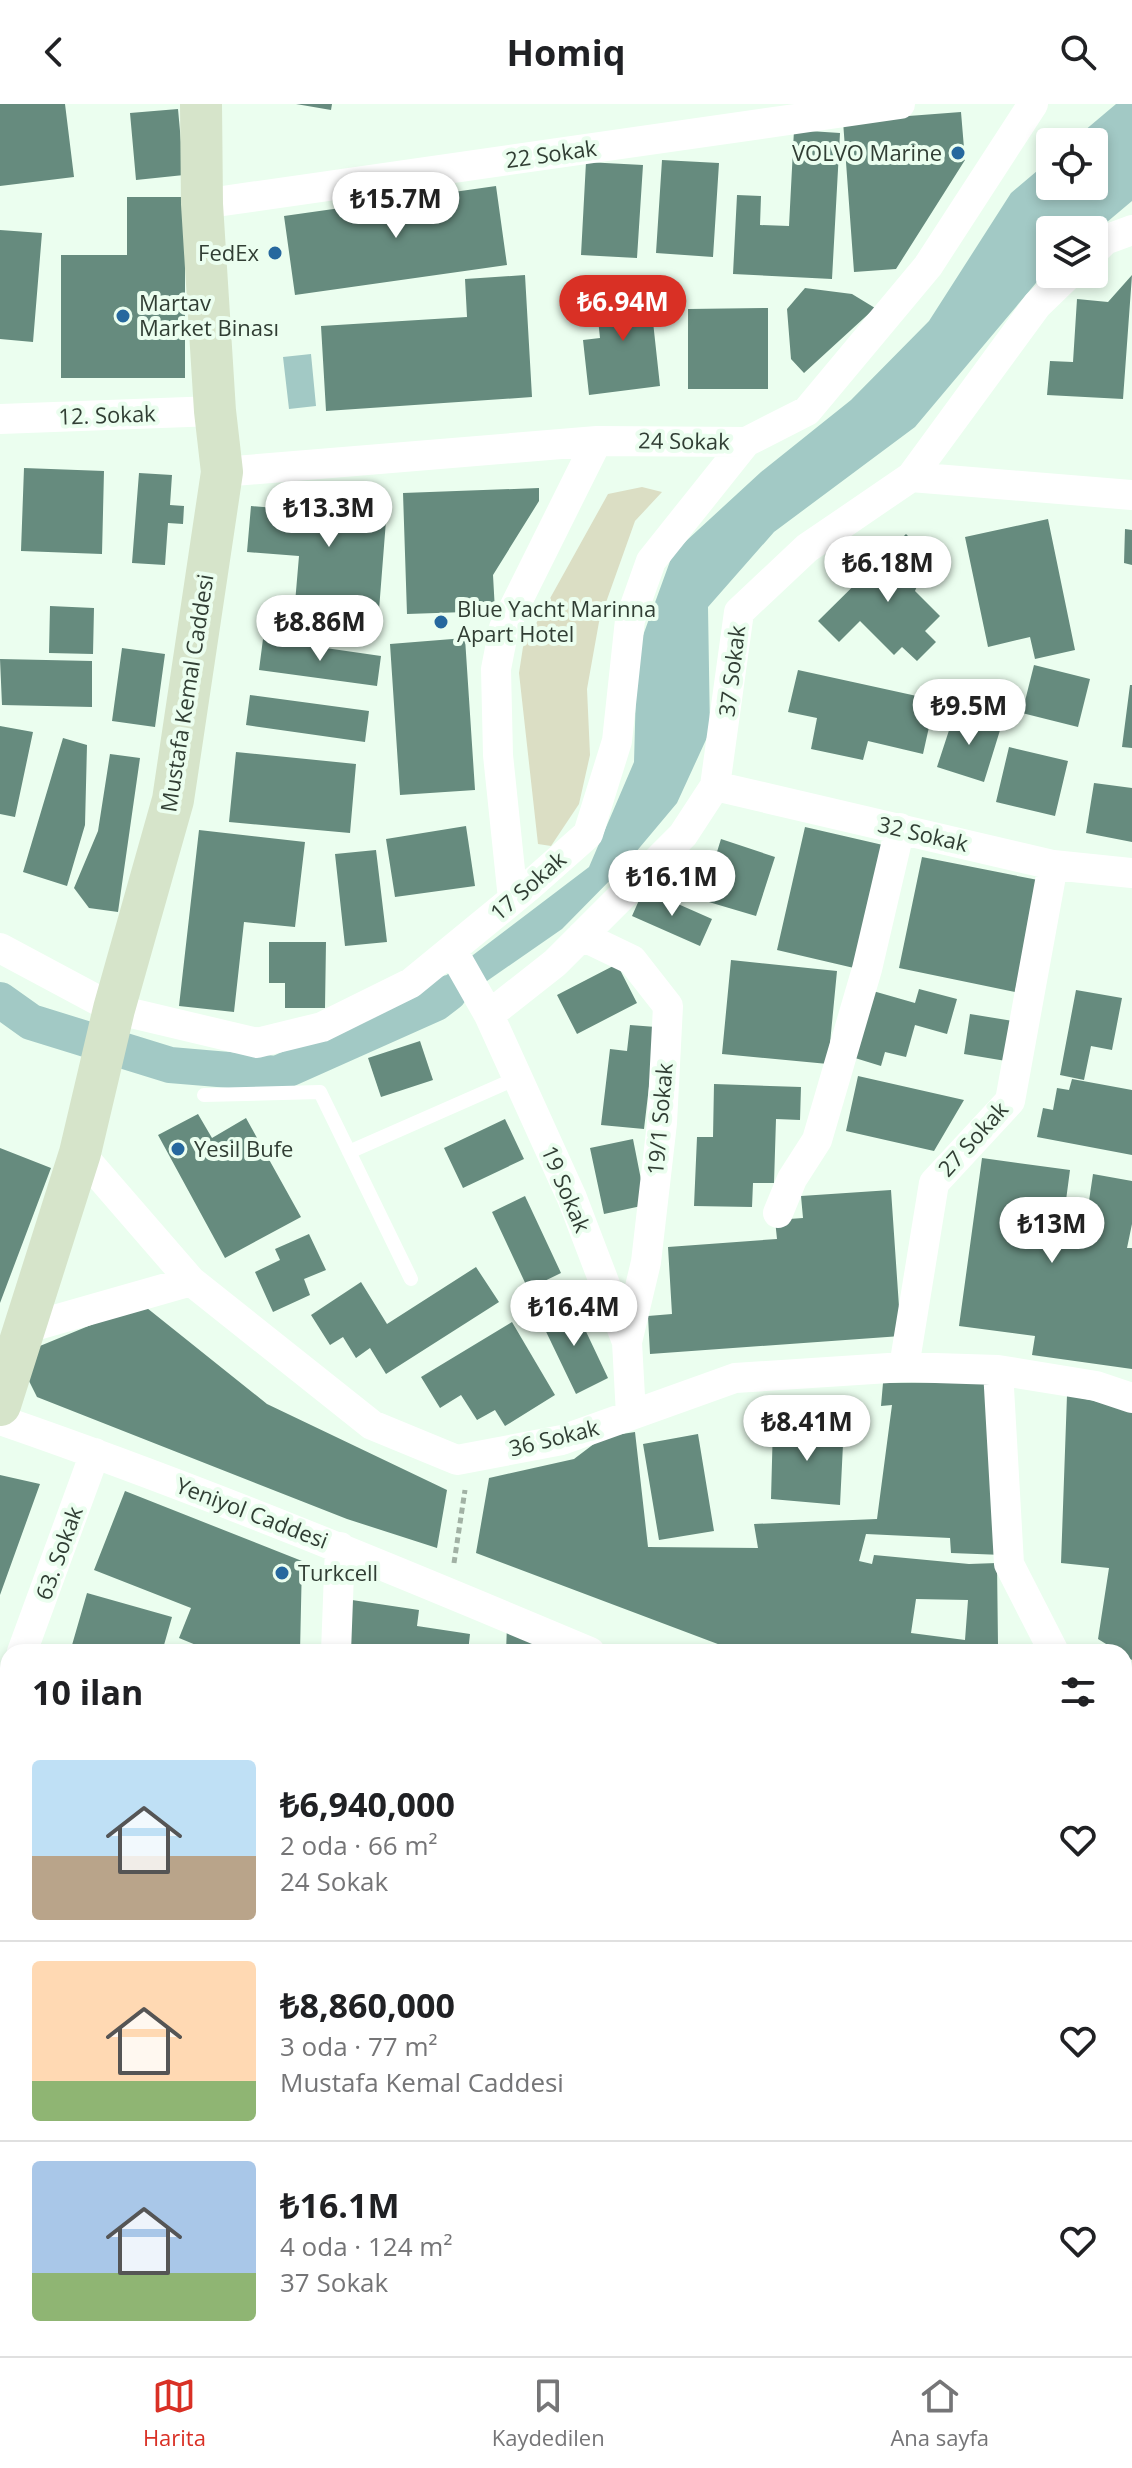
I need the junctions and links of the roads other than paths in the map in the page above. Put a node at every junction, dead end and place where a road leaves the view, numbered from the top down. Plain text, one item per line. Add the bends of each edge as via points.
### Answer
1 (201, 104) edge
2 (900, 104) edge
3 (1033, 104) edge
4 (202, 204) junction
5 (1132, 230) edge
6 (1108, 239) edge
7 (1055, 288) edge
8 (215, 411) junction
9 (0, 419) edge
10 (597, 441) junction
11 (746, 442) junction
12 (222, 472) junction
13 (911, 477) junction
14 (1132, 495) edge
15 (715, 786) junction
16 (900, 828) junction
17 (1053, 865) junction
18 (1132, 873) edge
19 (513, 899) junction
20 (582, 936) junction
21 (0, 948) edge
22 (452, 950) junction
23 (114, 1009) junction
24 (489, 1015) junction
25 (517, 1078) junction
26 (204, 1095) dead end
27 (349, 1152) junction
28 (80, 1153) junction
29 (778, 1213) dead end
30 (411, 1279) dead end
31 (191, 1281) junction
32 (23, 1329) junction
33 (627, 1342) junction
34 (904, 1367) junction
35 (998, 1370) junction
36 (1132, 1398) edge
37 (0, 1405) edge
38 (631, 1415) junction
39 (0, 1420) edge
40 (95, 1453) junction
41 (340, 1547) junction
42 (25, 1644) edge
43 (336, 1644) edge
44 (571, 1644) edge
45 (1050, 1644) edge

1 - 4 street, Mustafa Kemal Caddesi
2 - 4 street, 22 Sokak
3 - 11 street, 24 Sokak via 928,266 807,411
4 - 8 street, Mustafa Kemal Caddesi
5 - 6 street
7 - 13 street, 37 Sokak
8 - 9 street, 12. Sokak
8 - 12 street, Mustafa Kemal Caddesi
10 - 11 street, 24 Sokak
10 - 12 street, 24 Sokak
10 - 19 street via 504,628 496,669 498,755
11 - 19 street, 17 Sokak via 651,561 630,620 617,741 588,834
12 - 23 street, Mustafa Kemal Caddesi via 173,800
13 - 14 street
13 - 15 street, 37 Sokak via 807,548 739,612
15 - 16 street, 32 Sokak
15 - 20 street, 37 Sokak via 683,835
16 - 17 street, 32 Sokak
16 - 29 street via 867,969 817,1140
17 - 18 street, 32 Sokak
17 - 34 street, 27 Sokak via 1010,1101 934,1183
19 - 22 street, 17 Sokak
20 - 24 street, 37 Sokak
20 - 33 street, 19/1 Sokak via 632,960 668,1006 662,1123 646,1262
21 - 23 street, 17 Sokak
22 - 23 street, 17 Sokak via 411,983 322,1027 257,1043
22 - 24 street, 19 Sokak
23 - 28 street, Mustafa Kemal Caddesi
24 - 25 street, 19 Sokak
25 - 27 lane
25 - 33 street, 19 Sokak via 572,1198
26 - 27 lane via 320,1092
27 - 30 lane
28 - 31 street, 36 Sokak
28 - 32 street, Mustafa Kemal Caddesi
31 - 32 street
31 - 38 street, 36 Sokak via 372,1425 457,1460 562,1440
32 - 37 street, Mustafa Kemal Caddesi
33 - 38 street, 19 Sokak
34 - 35 street, 36 Sokak
34 - 38 street, 36 Sokak via 735,1378
35 - 36 street, 36 Sokak via 1096,1386
35 - 45 street via 1009,1564
39 - 40 street, Yeniyol Caddesi
40 - 41 street, Yeniyol Caddesi
40 - 42 street, 63. Sokak
41 - 43 street
41 - 44 street, Yeniyol Caddesi

